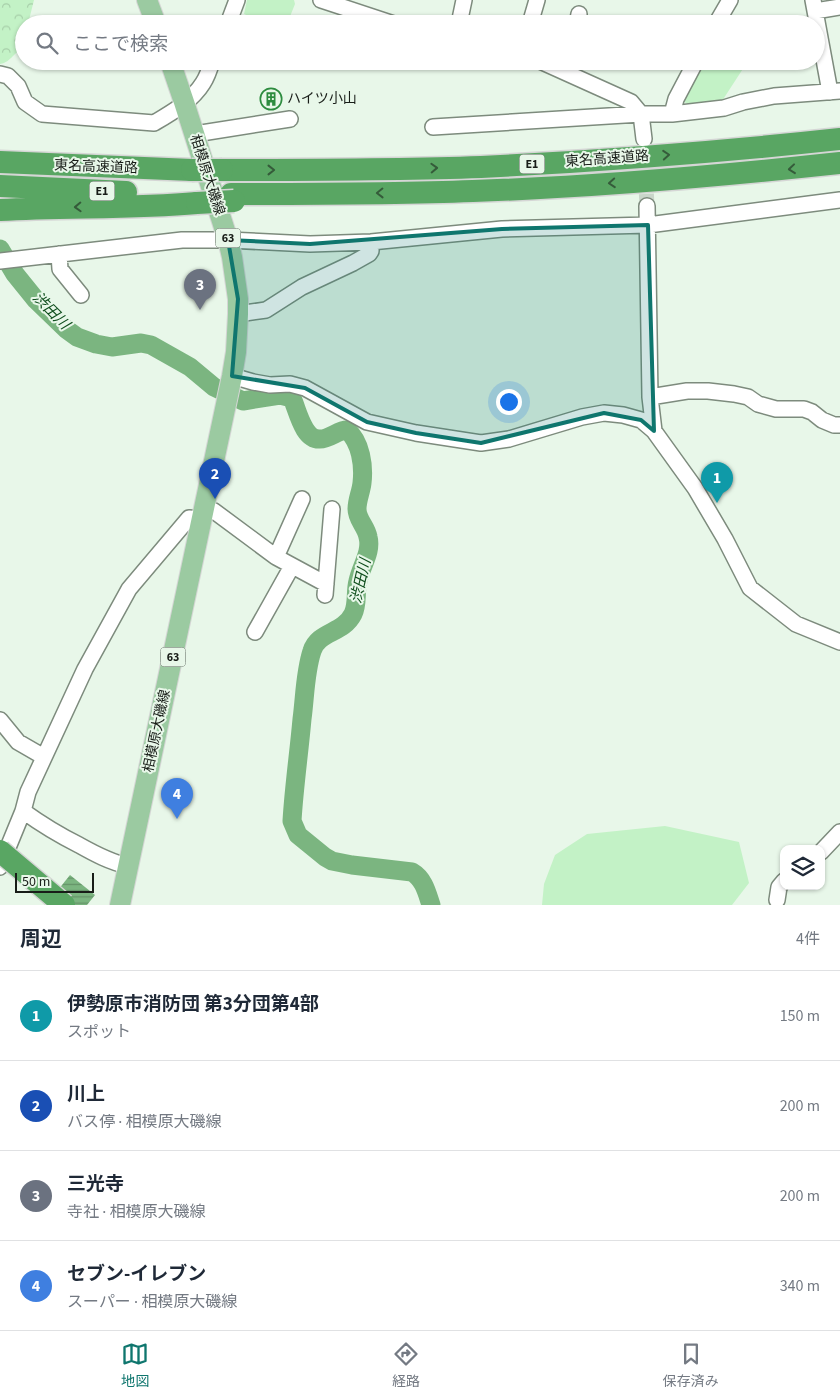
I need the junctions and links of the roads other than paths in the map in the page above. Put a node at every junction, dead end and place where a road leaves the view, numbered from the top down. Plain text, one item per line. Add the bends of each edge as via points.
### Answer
1 (148, 0) edge
2 (237, 0) edge
3 (321, 0) edge
4 (464, 0) edge
5 (536, 0) edge
6 (730, 0) edge
7 (814, 6) edge
8 (840, 7) edge
9 (153, 15) edge
10 (231, 15) edge
11 (367, 15) edge
12 (461, 15) edge
13 (532, 15) edge
14 (721, 15) edge
15 (825, 53) edge
16 (173, 70) edge
17 (209, 70) edge
18 (572, 70) edge
19 (691, 70) edge
20 (0, 74) edge
21 (835, 91) edge
22 (184, 102) junction
23 (641, 114) junction
24 (672, 114) junction
25 (290, 119) dead end
26 (434, 127) dead end
27 (195, 134) junction
28 (644, 139) tunnel mouth
29 (840, 139) edge
30 (6, 159) edge
31 (840, 164) edge
32 (5, 187) edge
33 (196, 198) junction
34 (840, 200) edge
35 (647, 206) tunnel mouth
36 (4, 210) edge
37 (648, 225) junction
38 (228, 240) junction
39 (371, 242) junction
40 (59, 254) junction
41 (0, 261) edge
42 (81, 295) dead end
43 (238, 314) junction
44 (232, 378) junction
45 (650, 397) junction
46 (840, 425) edge
47 (654, 431) junction
48 (302, 499) dead end
49 (332, 509) dead end
50 (202, 513) junction
51 (276, 557) junction
52 (292, 566) junction
53 (255, 632) dead end
54 (840, 642) edge
55 (0, 720) edge
56 (44, 757) junction
57 (23, 811) junction
58 (840, 832) edge
59 (825, 848) edge
60 (0, 849) edge
61 (128, 866) junction
62 (0, 867) edge
63 (780, 886) edge
64 (777, 900) dead end
65 (64, 905) edge
66 (120, 905) edge

1 - 9 main road
2 - 10 street
3 - 11 street
4 - 12 street
5 - 13 street
6 - 14 street
7 - 8 street
15 - 21 street
16 - 22 main road, 相模原大磯線 / 63
17 - 22 street via 204,82
18 - 23 street via 595,87 631,102
19 - 24 street
20 - 22 street via 8,76 18,86 25,102 42,114 154,123
21 - 24 street via 774,96 724,108
22 - 27 main road, 相模原大磯線 / 63
23 - 24 street
23 - 26 street
23 - 28 street
25 - 27 street
27 - 38 main road, 相模原大磯線 / 63
30 -> 29 highway, 東名高速道路 / E1, bridge via 182,170 480,167 716,152
31 -> 33 highway, 東名高速道路 / E1 via 591,185
32 - 33 highway, 東名高速道路 / E1
33 -> 36 highway via 151,206
34 - 37 street
35 - 37 street
37 - 39 street via 502,229
37 - 45 street
38 - 39 street via 310,244
38 - 40 street via 182,240
38 - 43 main road, 相模原大磯線 / 63 via 236,277
39 - 43 street via 369,254 354,263 302,287 266,310
40 - 41 street
40 - 42 street via 60,268
43 - 44 main road, 相模原大磯線 / 63
44 - 47 street via 270,385 290,384 305,388 367,422 480,443 509,439 604,413 641,420
44 - 50 main road, 相模原大磯線 / 63
45 - 46 street via 687,391 734,394 776,409 804,409 822,420
45 - 47 street
47 - 54 street via 695,488 750,588 796,624
48 - 51 street
49 - 52 street via 326,589
50 - 51 street via 214,511
50 - 56 street via 189,518 129,589 85,669
50 - 61 main road, 相模原大磯線 / 63
51 - 52 street
52 - 53 street
55 - 56 street via 18,742
56 - 57 street
57 - 61 street via 50,830 104,859
57 - 62 street
58 - 59 street
60 - 65 highway, bridge
61 - 66 main road, 相模原大磯線 / 63
63 - 64 street

